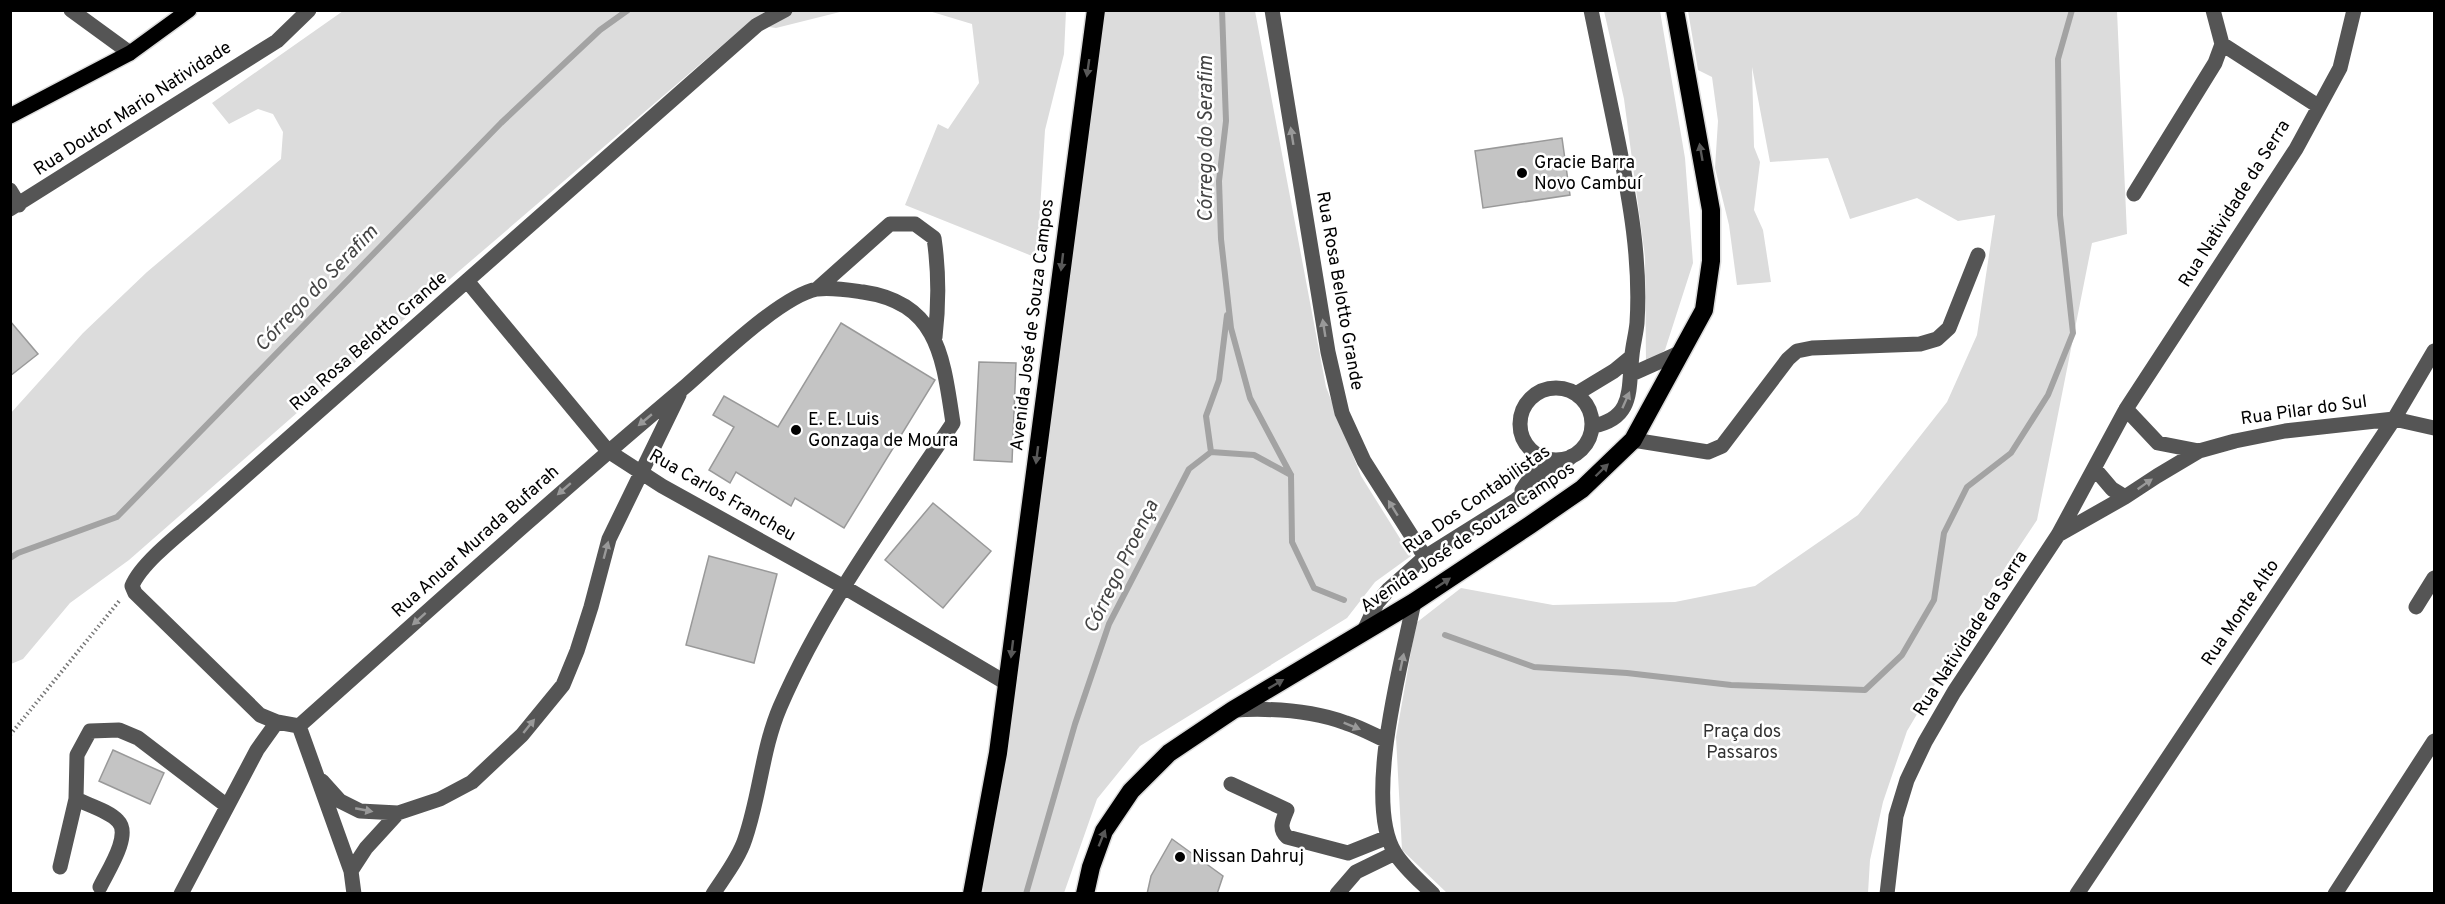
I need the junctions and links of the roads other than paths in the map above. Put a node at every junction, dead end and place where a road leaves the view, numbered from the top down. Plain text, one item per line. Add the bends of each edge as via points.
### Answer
1 (71, 10) edge
2 (189, 10) edge
3 (309, 10) edge
4 (785, 10) edge
5 (1096, 10) edge
6 (1272, 10) edge
7 (1591, 10) edge
8 (1675, 10) edge
9 (2213, 10) edge
10 (2354, 10) edge
11 (2222, 44) junction
12 (130, 53) junction
13 (2318, 106) junction
14 (10, 116) edge
15 (10, 190) edge
16 (2134, 194) dead end
17 (15, 207) edge
18 (1978, 255) dead end
19 (468, 282) junction
20 (817, 290) junction
21 (935, 337) junction
22 (2434, 351) edge
23 (1679, 354) junction
24 (1631, 357) junction
25 (1632, 374) junction
26 (681, 389) junction
27 (1576, 394) junction
28 (2127, 409) junction
29 (2394, 419) junction
30 (1593, 426) junction
31 (2434, 428) edge
32 (1633, 440) junction
33 (608, 451) junction
34 (2199, 451) junction
35 (1572, 456) junction
36 (1543, 458) junction
37 (2095, 469) junction
38 (643, 473) junction
39 (2125, 497) junction
40 (1515, 500) junction
41 (2058, 535) junction
42 (1425, 557) junction
43 (2434, 578) edge
44 (844, 587) junction
45 (1414, 602) junction
46 (2416, 607) dead end
47 (1363, 633) junction
48 (1008, 684) junction
49 (1233, 710) junction
50 (277, 722) junction
51 (300, 726) junction
52 (1385, 740) junction
53 (2434, 741) edge
54 (319, 777) junction
55 (1231, 784) dead end
56 (76, 799) junction
57 (227, 806) junction
58 (398, 813) junction
59 (1388, 837) junction
60 (1348, 853) junction
61 (1395, 853) junction
62 (60, 867) dead end
63 (351, 871) junction
64 (1356, 872) junction
65 (100, 887) dead end
66 (971, 888) edge
67 (181, 894) edge
68 (354, 894) edge
69 (712, 894) edge
70 (1084, 894) edge
71 (1337, 894) edge
72 (1433, 894) edge
73 (1887, 894) edge
74 (2077, 894) edge
75 (2335, 894) edge

1 - 12 street
2 - 12 main road
3 - 17 street, Rua Doutor Mario Natividade via 277,41
4 - 19 street, Rua Rosa Belotto Grande via 757,25
5 -> 48 highway, Avenida José de Souza Campos
42 -> 6 street, Rua Rosa Belotto Grande via 1364,461 1342,414 1328,352
7 - 24 street via 1634,220 1637,324
23 -> 8 highway, Avenida José de Souza Campos via 1704,310 1711,261 1711,210
9 - 11 street
10 - 13 street, Rua Natividade da Serra via 2340,68
11 - 13 street
11 - 16 street via 2215,63
12 - 14 main road
13 - 28 street, Rua Natividade da Serra via 2296,148
15 - 17 street
18 - 32 street via 1949,328 1936,339 1920,344 1797,351 1722,446 1708,452
19 - 33 street, Rua Carlos Francheu
19 - 50 street, Rua Rosa Belotto Grande via 154,558 132,586 260,715
20 - 21 street, Rua Anuar Murada Bufarah via 883,295 914,311
20 - 21 street via 890,224 915,224 934,238 939,272
20 - 26 street, Rua Anuar Murada Bufarah via 779,307
21 - 44 street, Rua Anuar Murada Bufarah via 953,423
22 - 29 street, Rua Monte Alto
23 - 25 street
23 - 32 highway, Avenida José de Souza Campos
24 - 25 street
24 - 27 street
30 -> 25 street via 1616,417 1626,403
26 -> 33 street, Rua Anuar Murada Bufarah
26 - 38 street, Rua Anuar Murada Bufarah
27 - 30 street via 1586,402
27 - 36 street, Rua Dos Contabilistas via 1560,388 1547,389 1537,393 1522,413 1521,435 1527,446
28 - 34 street via 2158,444
28 - 37 street, Rua Natividade da Serra
29 - 31 street, Rua Pilar do Sul
29 - 34 street, Rua Pilar do Sul via 2284,431
29 - 74 street, Rua Monte Alto
30 - 35 street, Rua Dos Contabilistas via 1583,449
45 -> 32 highway, Avenida José de Souza Campos via 1582,489
33 - 38 street, Rua Carlos Francheu
33 -> 51 street, Rua Anuar Murada Bufarah
39 -> 34 street, Rua Pilar do Sul
35 - 36 street, Rua Dos Contabilistas
35 - 40 street, Rua Dos Contabilistas
36 - 40 street, Rua Dos Contabilistas
37 - 39 street via 2112,489
37 - 41 street, Rua Natividade da Serra
38 - 44 street, Rua Carlos Francheu
58 -> 38 street, Rua Anuar Murada Bufarah via 440,800 472,782 522,735 563,685 591,607 609,538
39 - 41 street, Rua Pilar do Sul
40 - 42 street, Rua Dos Contabilistas
41 - 73 street, Rua Natividade da Serra via 1954,692 1911,770 1896,816
42 - 47 street, Rua Dos Contabilistas via 1377,603
43 - 46 street
44 - 48 street, Rua Carlos Francheu
44 - 69 street, Rua Anuar Murada Bufarah via 779,709 766,747 745,841
45 - 47 highway, Avenida José de Souza Campos
52 -> 45 street
49 -> 47 highway, Avenida José de Souza Campos
48 - 66 highway, Avenida José de Souza Campos
49 -> 52 street via 1322,716
70 -> 49 highway, Avenida José de Souza Campos via 1104,831 1131,791 1169,753
50 - 51 street
50 - 57 street
51 - 54 street
52 - 59 street via 1384,806
53 - 75 street
54 -> 58 street via 340,801 360,811
54 - 63 street
55 - 60 street via 1287,810 1281,825 1287,837
56 - 57 street via 77,755 90,731 119,730 138,738
56 - 62 street
56 - 65 street via 123,827 124,837
57 - 67 street
58 - 63 street
59 - 60 street
59 - 61 street
60 - 64 street
61 - 64 street
61 - 72 street
63 - 68 street
64 - 71 street

